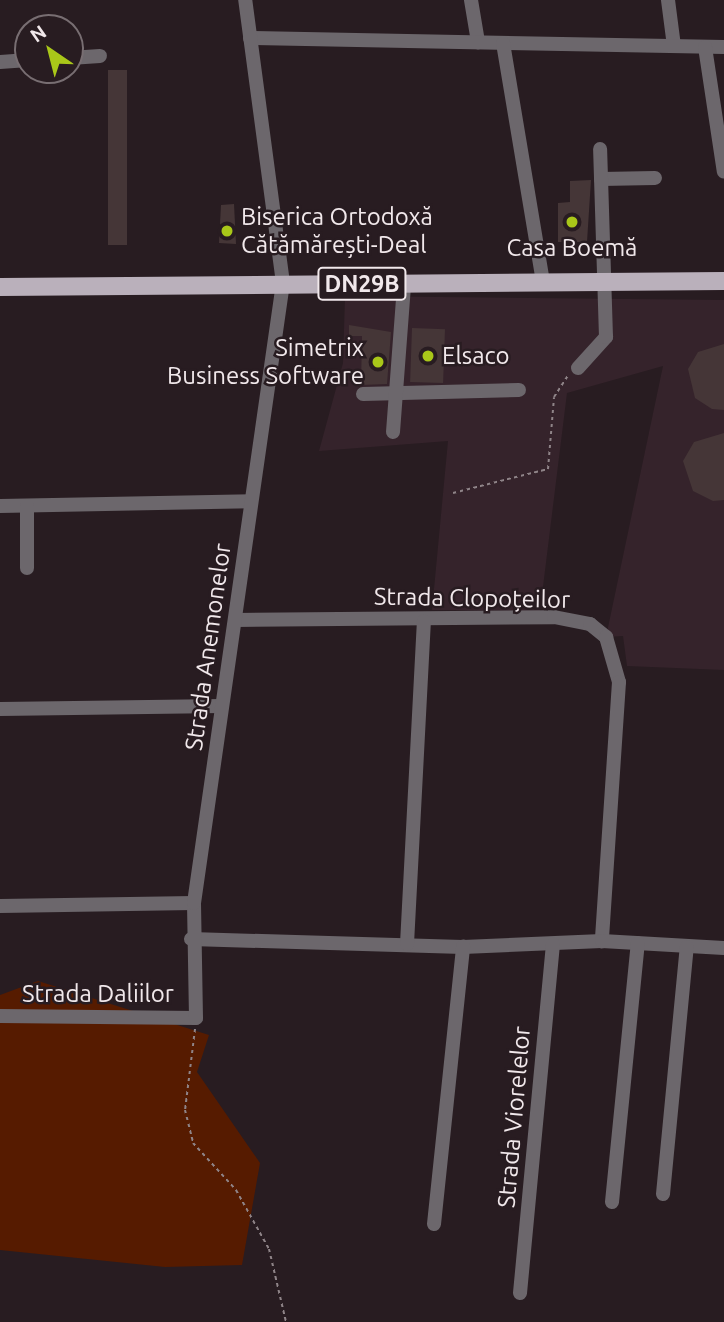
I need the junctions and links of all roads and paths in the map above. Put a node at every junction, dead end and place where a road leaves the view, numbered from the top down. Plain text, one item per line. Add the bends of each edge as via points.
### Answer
1 (245, 0) edge
2 (471, 0) edge
3 (668, 0) edge
4 (250, 38) junction
5 (478, 42) junction
6 (503, 43) junction
7 (674, 47) junction
8 (705, 47) junction
9 (724, 47) edge
10 (100, 57) dead end
11 (84, 58) edge
12 (600, 149) dead end
13 (724, 172) edge
14 (655, 178) dead end
15 (601, 179) junction
16 (724, 281) edge
17 (284, 283) junction
18 (543, 283) junction
19 (604, 283) junction
20 (404, 284) junction
21 (0, 287) edge
22 (578, 368) joint
23 (519, 390) dead end
24 (363, 394) dead end
25 (398, 394) junction
26 (393, 432) dead end
27 (453, 494) dead end
28 (251, 501) junction
29 (0, 506) edge
30 (27, 506) junction
31 (27, 568) dead end
32 (235, 620) junction
33 (424, 621) junction
34 (222, 706) junction
35 (0, 709) edge
36 (194, 903) junction
37 (0, 906) edge
38 (191, 939) junction
39 (602, 941) junction
40 (638, 943) junction
41 (407, 944) junction
42 (553, 945) junction
43 (463, 947) junction
44 (687, 947) junction
45 (724, 948) edge
46 (0, 1016) edge
47 (197, 1017) junction
48 (663, 1194) dead end
49 (612, 1202) dead end
50 (433, 1224) dead end
51 (520, 1293) dead end
52 (286, 1322) edge

1 - 4 street, Strada Anemonelor
2 - 5 street
3 - 7 street
4 - 5 street
4 - 17 street, Strada Anemonelor
5 - 6 street
6 - 7 street
6 - 18 street
7 - 8 street
8 - 9 street
8 - 13 street
10 - 11 street
12 - 15 street
14 - 15 street
15 - 19 street
16 - 19 main road, DN29B
17 - 20 main road, DN29B
17 - 21 main road, DN29B
17 - 28 street, Strada Anemonelor
18 - 19 main road, DN29B
18 - 20 main road, DN29B
19 - 22 street via 606,337
20 - 25 street
22 - 27 path via 560,381 554,397 548,469
23 - 25 street
24 - 25 street
25 - 26 street
28 - 30 street
28 - 32 street, Strada Anemonelor
29 - 30 street
30 - 31 street
32 - 33 street, Strada Clopoțeilor
32 - 34 street, Strada Anemonelor
33 - 39 street, Strada Clopoțeilor via 554,617 590,624 606,636 620,682
33 - 41 street
34 - 35 street
34 - 36 street, Strada Anemonelor
36 - 37 street
36 - 38 street, Strada Anemonelor
38 - 41 street
38 - 47 street, Strada Anemonelor
39 - 40 street
39 - 42 street
40 - 44 street
40 - 49 street
41 - 43 street
42 - 43 street
42 - 51 street, Strada Viorelelor
43 - 50 street
44 - 45 street
44 - 48 street
46 - 47 street, Strada Daliilor
47 - 52 path via 186,1110 193,1143 236,1190 270,1249

